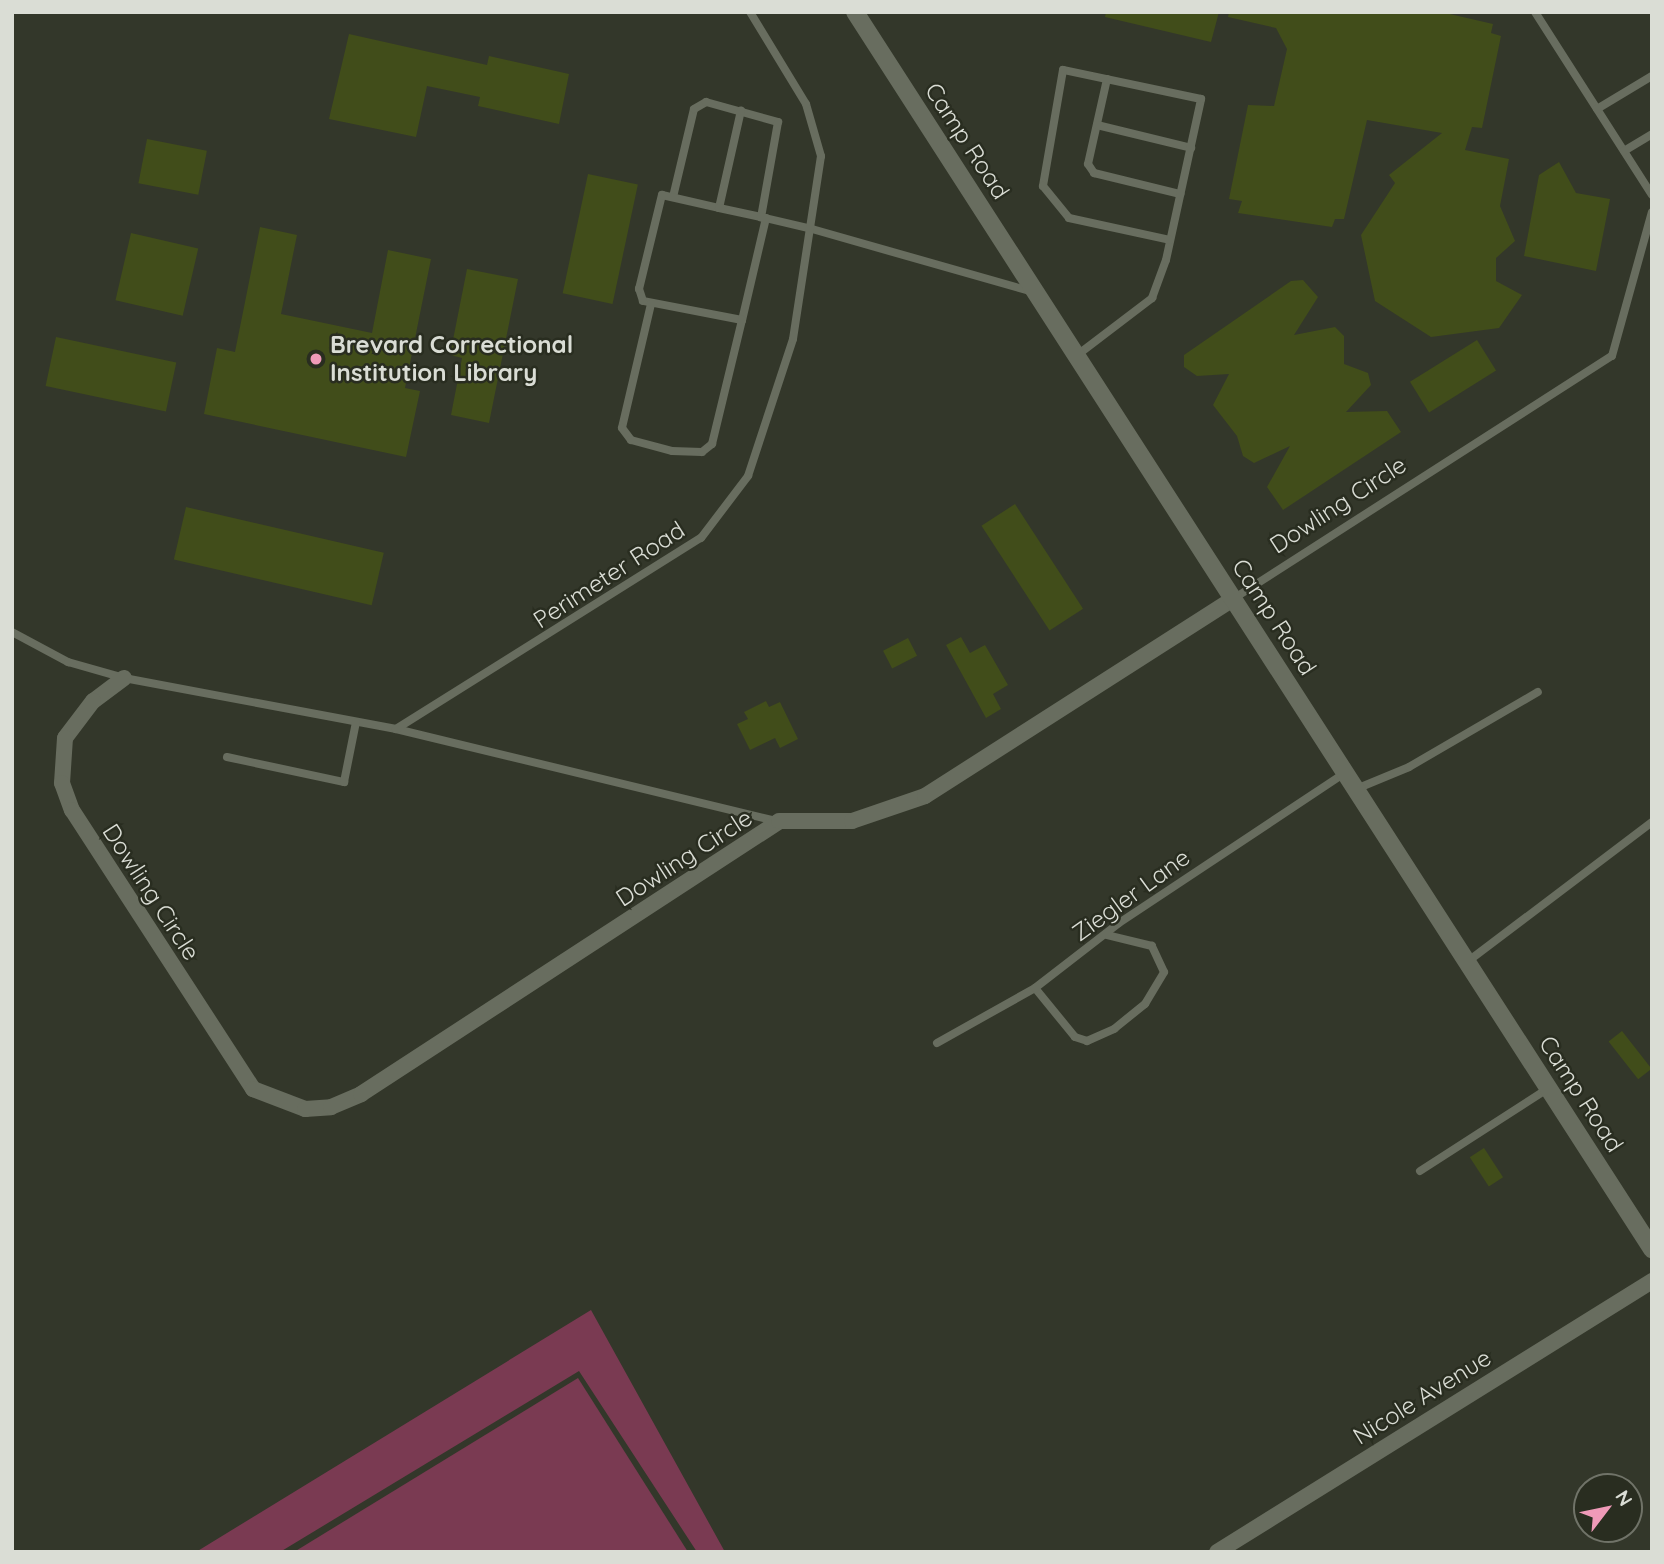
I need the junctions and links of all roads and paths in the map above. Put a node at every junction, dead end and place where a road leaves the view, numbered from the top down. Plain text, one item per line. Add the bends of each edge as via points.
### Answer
1 (750, 12) edge
2 (855, 12) edge
3 (1535, 12) edge
4 (1652, 76) edge
5 (1107, 79) junction
6 (1597, 109) junction
7 (741, 110) junction
8 (1097, 125) junction
9 (1652, 134) edge
10 (1191, 148) junction
11 (1624, 150) junction
12 (1181, 194) junction
13 (1652, 195) edge
14 (673, 197) junction
15 (719, 208) junction
16 (1652, 212) edge
17 (763, 218) junction
18 (812, 229) junction
19 (1170, 240) junction
20 (1036, 293) junction
21 (651, 304) junction
22 (742, 320) junction
23 (1076, 356) junction
24 (1233, 599) junction
25 (12, 632) edge
26 (124, 678) junction
27 (1538, 692) dead end
28 (356, 722) junction
29 (396, 729) junction
30 (227, 757) dead end
31 (1345, 773) junction
32 (1356, 789) junction
33 (779, 821) junction
34 (1652, 822) edge
35 (1107, 935) junction
36 (1466, 962) junction
37 (1035, 988) junction
38 (937, 1043) dead end
39 (1549, 1088) junction
40 (1420, 1171) dead end
41 (1652, 1249) edge
42 (1652, 1281) edge
43 (1217, 1552) edge

1 - 18 lane, Perimeter Road via 806,104 821,156
2 - 20 street, Camp Road
3 - 6 lane
4 - 6 lane
5 - 8 lane
5 - 10 lane via 1201,99
5 - 19 lane via 1063,69 1043,186 1069,218
6 - 11 lane
7 - 14 lane via 697,104
7 - 15 lane
7 - 17 lane via 773,118 780,127
8 - 10 lane
8 - 12 lane via 1088,164 1094,173
9 - 11 lane
10 - 12 lane
11 - 13 lane
12 - 19 lane
14 - 15 lane
14 - 21 lane via 662,195 639,289 643,302
15 - 17 lane
16 - 24 lane, Dowling Circle via 1612,356
17 - 18 lane
17 - 22 lane
18 - 20 lane
18 - 29 lane, Perimeter Road via 793,339 770,420 748,476 701,538
19 - 23 lane via 1152,299
20 - 23 street, Camp Road
21 - 22 lane
21 - 22 lane via 622,428 631,440 672,450 702,452 712,444
23 - 24 street, Camp Road
24 - 31 street, Camp Road
24 - 33 street, Dowling Circle via 925,796 852,821
25 - 26 lane via 68,662
26 - 28 lane
26 - 33 street, Dowling Circle via 93,701 65,738 62,783 72,810 233,1062 253,1089 280,1104 331,1107 361,1094
27 - 32 lane via 1409,767
28 - 29 lane
28 - 30 lane via 344,782
29 - 33 lane
31 - 32 street, Camp Road
31 - 35 lane, Ziegler Lane
32 - 36 street, Camp Road
34 - 36 lane
35 - 37 lane, Ziegler Lane
35 - 37 lane via 1152,946 1164,972 1145,1004 1114,1029 1096,1039 1075,1037
36 - 39 street, Camp Road
37 - 38 lane, Ziegler Lane
39 - 40 lane
39 - 41 street, Camp Road
42 - 43 street, Nicole Avenue

